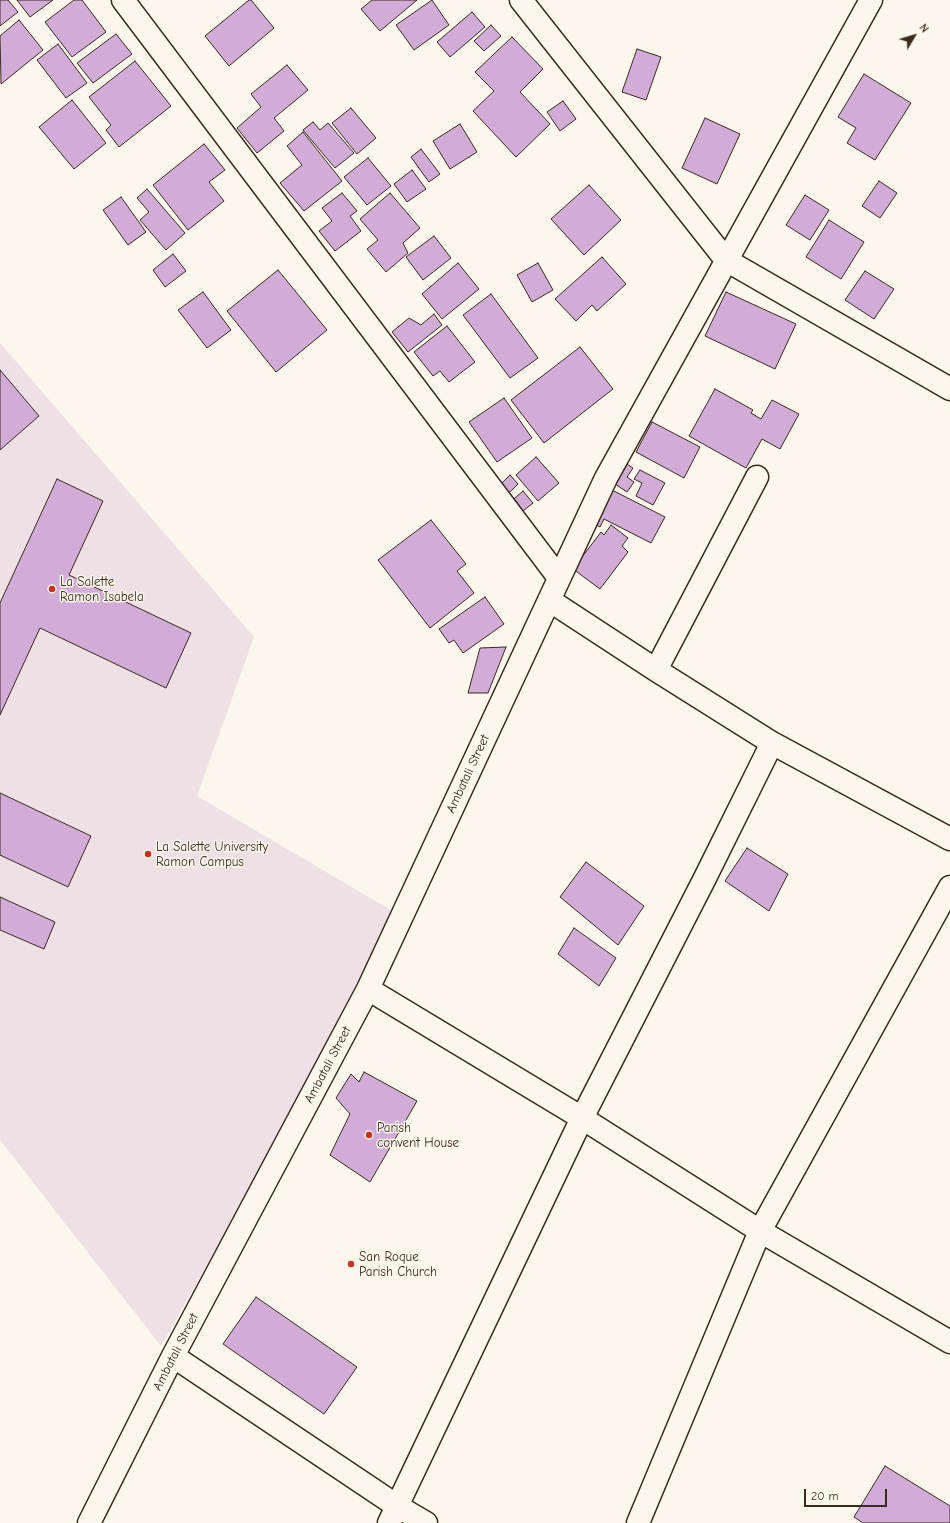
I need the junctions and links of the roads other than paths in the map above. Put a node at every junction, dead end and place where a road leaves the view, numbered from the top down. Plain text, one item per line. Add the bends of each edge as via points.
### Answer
1 (123, 0) edge
2 (521, 0) edge
3 (871, 0) edge
4 (726, 260) junction
5 (950, 389) edge
6 (757, 477) dead end
7 (559, 578) junction
8 (549, 600) junction
9 (656, 670) junction
10 (772, 743) junction
11 (950, 840) edge
12 (950, 887) edge
13 (368, 989) junction
14 (582, 1118) junction
15 (760, 1231) junction
16 (950, 1342) edge
17 (173, 1356) junction
18 (393, 1515) edge
19 (89, 1523) edge
20 (426, 1523) edge
21 (638, 1523) edge

1 - 7 street
2 - 4 street
3 - 4 street, Ambatali Street
4 - 5 street
4 - 7 street, Ambatali Street via 606,478
6 - 9 street
7 - 8 street, Ambatali Street
8 - 9 street
8 - 13 street, Ambatali Street
9 - 10 street
10 - 11 street
10 - 14 street
12 - 15 street
13 - 14 street
13 - 17 street, Ambatali Street
14 - 15 street
14 - 18 street
15 - 16 street
15 - 21 street
17 - 18 street
17 - 19 street, Ambatali Street
18 - 20 street

